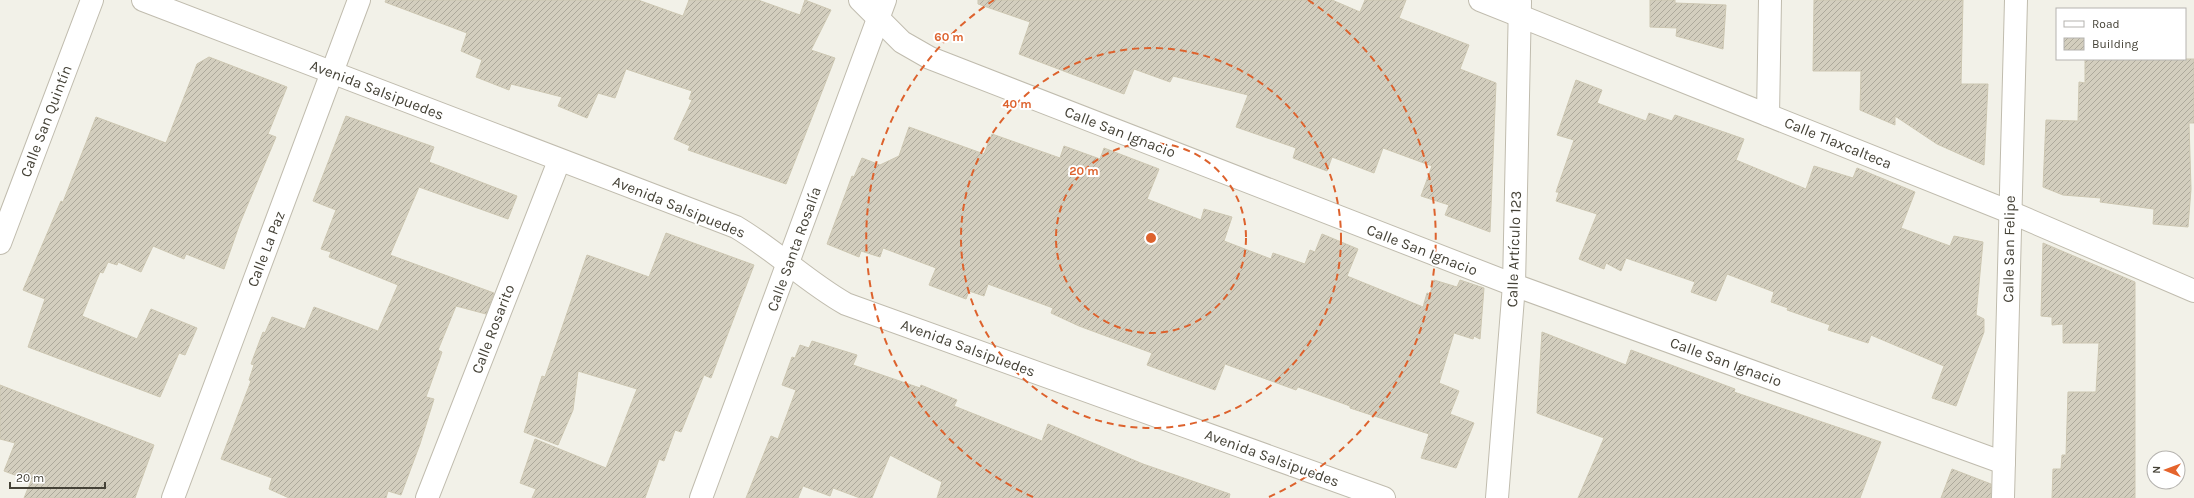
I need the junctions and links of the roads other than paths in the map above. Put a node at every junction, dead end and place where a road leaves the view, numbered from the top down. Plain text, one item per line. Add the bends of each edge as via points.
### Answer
1 (92, 0) edge
2 (142, 0) edge
3 (359, 0) edge
4 (860, 0) edge
5 (1480, 0) edge
6 (1770, 0) edge
7 (2016, 0) edge
8 (1520, 8) edge
9 (882, 9) edge
10 (332, 72) junction
11 (1768, 114) junction
12 (559, 161) junction
13 (2010, 212) junction
14 (0, 243) edge
15 (789, 265) junction
16 (1514, 285) junction
17 (2194, 291) edge
18 (2004, 463) junction
19 (173, 498) edge
20 (427, 498) edge
21 (701, 498) edge
22 (1384, 498) edge
23 (1497, 498) edge
24 (2003, 498) edge

1 - 14 street, Calle San Quintín
2 - 10 street, Avenida Salsipuedes
3 - 10 street, Calle La Paz
4 - 9 street, Calle San Ignacio
5 - 8 street, Calle Tlaxcalteca
6 - 11 street
7 - 13 street, Calle San Felipe
8 - 11 street, Calle Tlaxcalteca
8 - 16 street, Calle Artículo 123
9 - 15 street, Calle Santa Rosalía
9 - 16 street, Calle San Ignacio via 902,42 930,58
10 - 12 street, Avenida Salsipuedes
10 - 19 street, Calle La Paz
11 - 13 street, Calle Tlaxcalteca
12 - 15 street, Avenida Salsipuedes via 736,227 758,240
12 - 20 street, Calle Rosarito
13 - 17 street, Calle Tlaxcalteca
13 - 18 street, Calle San Felipe
15 - 21 street, Calle Santa Rosalía
15 - 22 street, Avenida Salsipuedes via 823,291 846,304
16 - 18 street, Calle San Ignacio
16 - 23 street, Calle Artículo 123
18 - 24 street, Calle San Felipe

